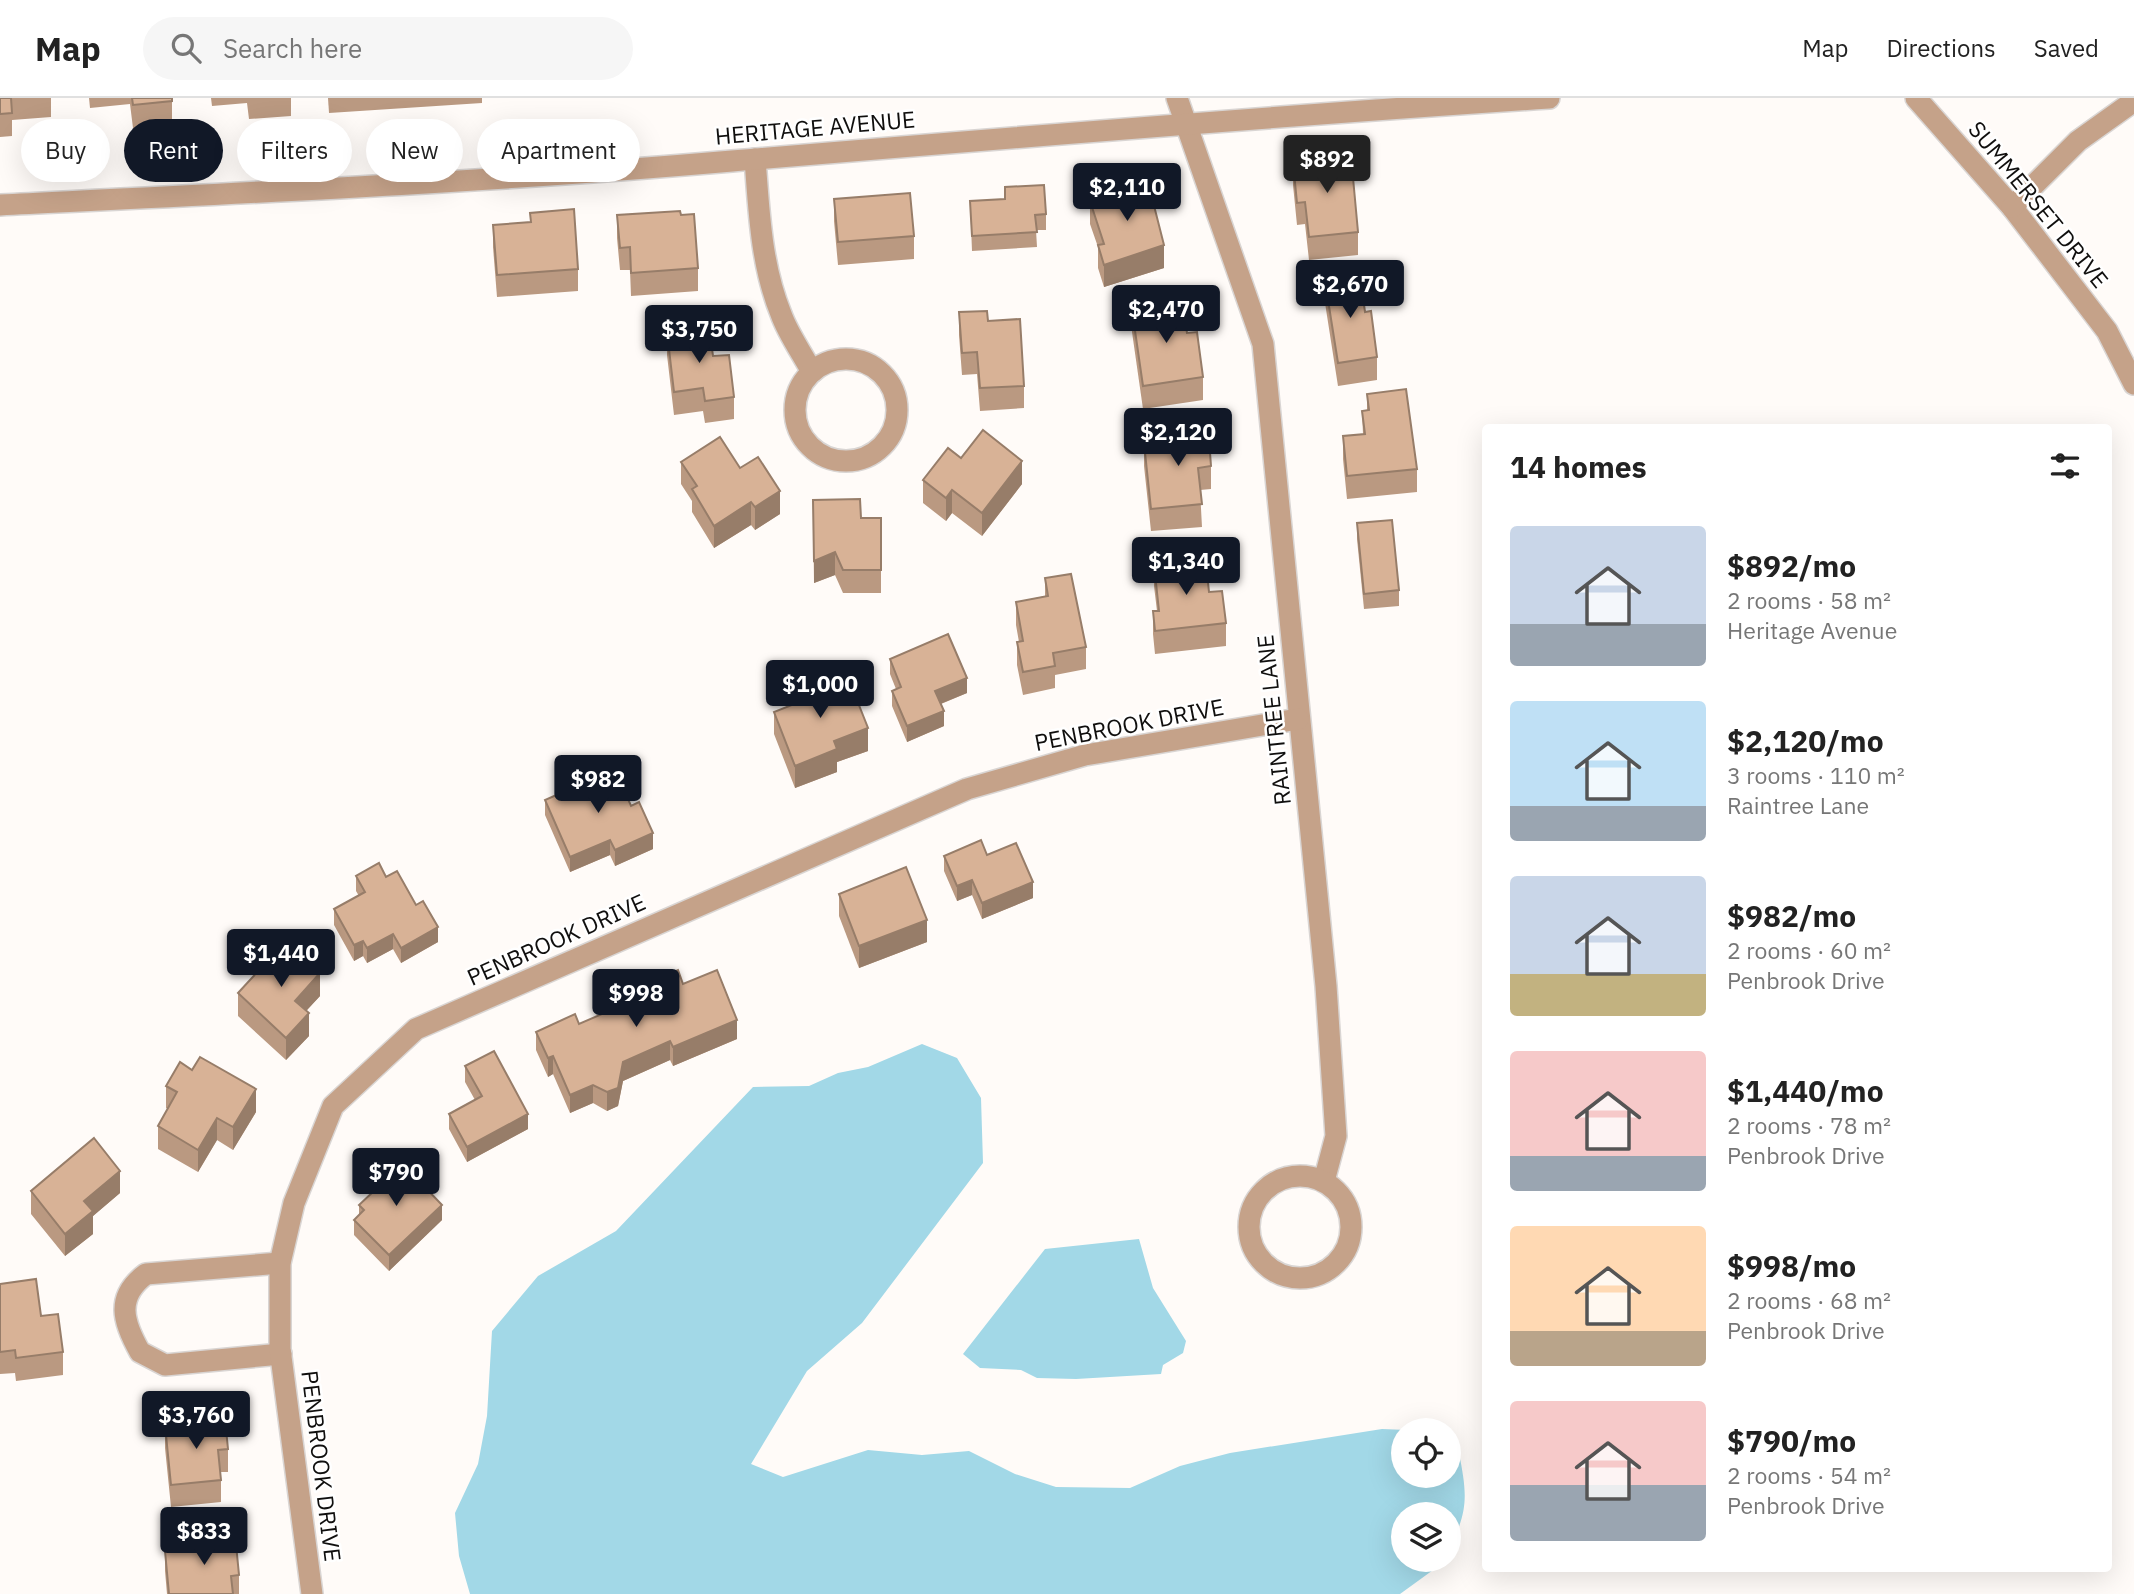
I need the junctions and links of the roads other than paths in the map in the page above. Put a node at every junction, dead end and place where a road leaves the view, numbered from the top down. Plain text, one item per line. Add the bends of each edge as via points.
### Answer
1 (1177, 98) edge
2 (1549, 98) edge
3 (1916, 98) edge
4 (2134, 101) edge
5 (1184, 122) junction
6 (755, 159) junction
7 (0, 205) edge
8 (2012, 207) junction
9 (812, 372) junction
10 (2134, 384) edge
11 (1298, 719) junction
12 (1324, 1181) junction
13 (280, 1263) junction
14 (281, 1354) junction
15 (312, 1594) edge

1 - 5 street, RAINTREE LANE
2 - 5 street, HERITAGE AVENUE
3 - 8 street, SUMMERSET DRIVE
4 - 8 street via 2078,141
5 - 6 street, HERITAGE AVENUE
5 - 11 street, RAINTREE LANE via 1263,344
6 - 7 street, HERITAGE AVENUE via 333,189
6 - 9 street via 763,249 772,287 781,316
8 - 10 street, SUMMERSET DRIVE via 2107,331
9 - 9 street via 802,384 795,416 810,446 839,461 855,461 884,445 898,414 889,381 861,361 844,359
11 - 12 street, RAINTREE LANE via 1326,986 1336,1136
11 - 13 street, PENBROOK DRIVE via 1085,755 967,789 416,1029 334,1105 294,1203
12 - 12 street via 1290,1176 1260,1194 1249,1227 1252,1244 1274,1271 1290,1277 1314,1276 1336,1264 1346,1251 1351,1236 1349,1212 1338,1191
13 - 14 street, PENBROOK DRIVE
13 - 14 street via 146,1274 126,1296 125,1316 140,1352 165,1365
14 - 15 street, PENBROOK DRIVE

